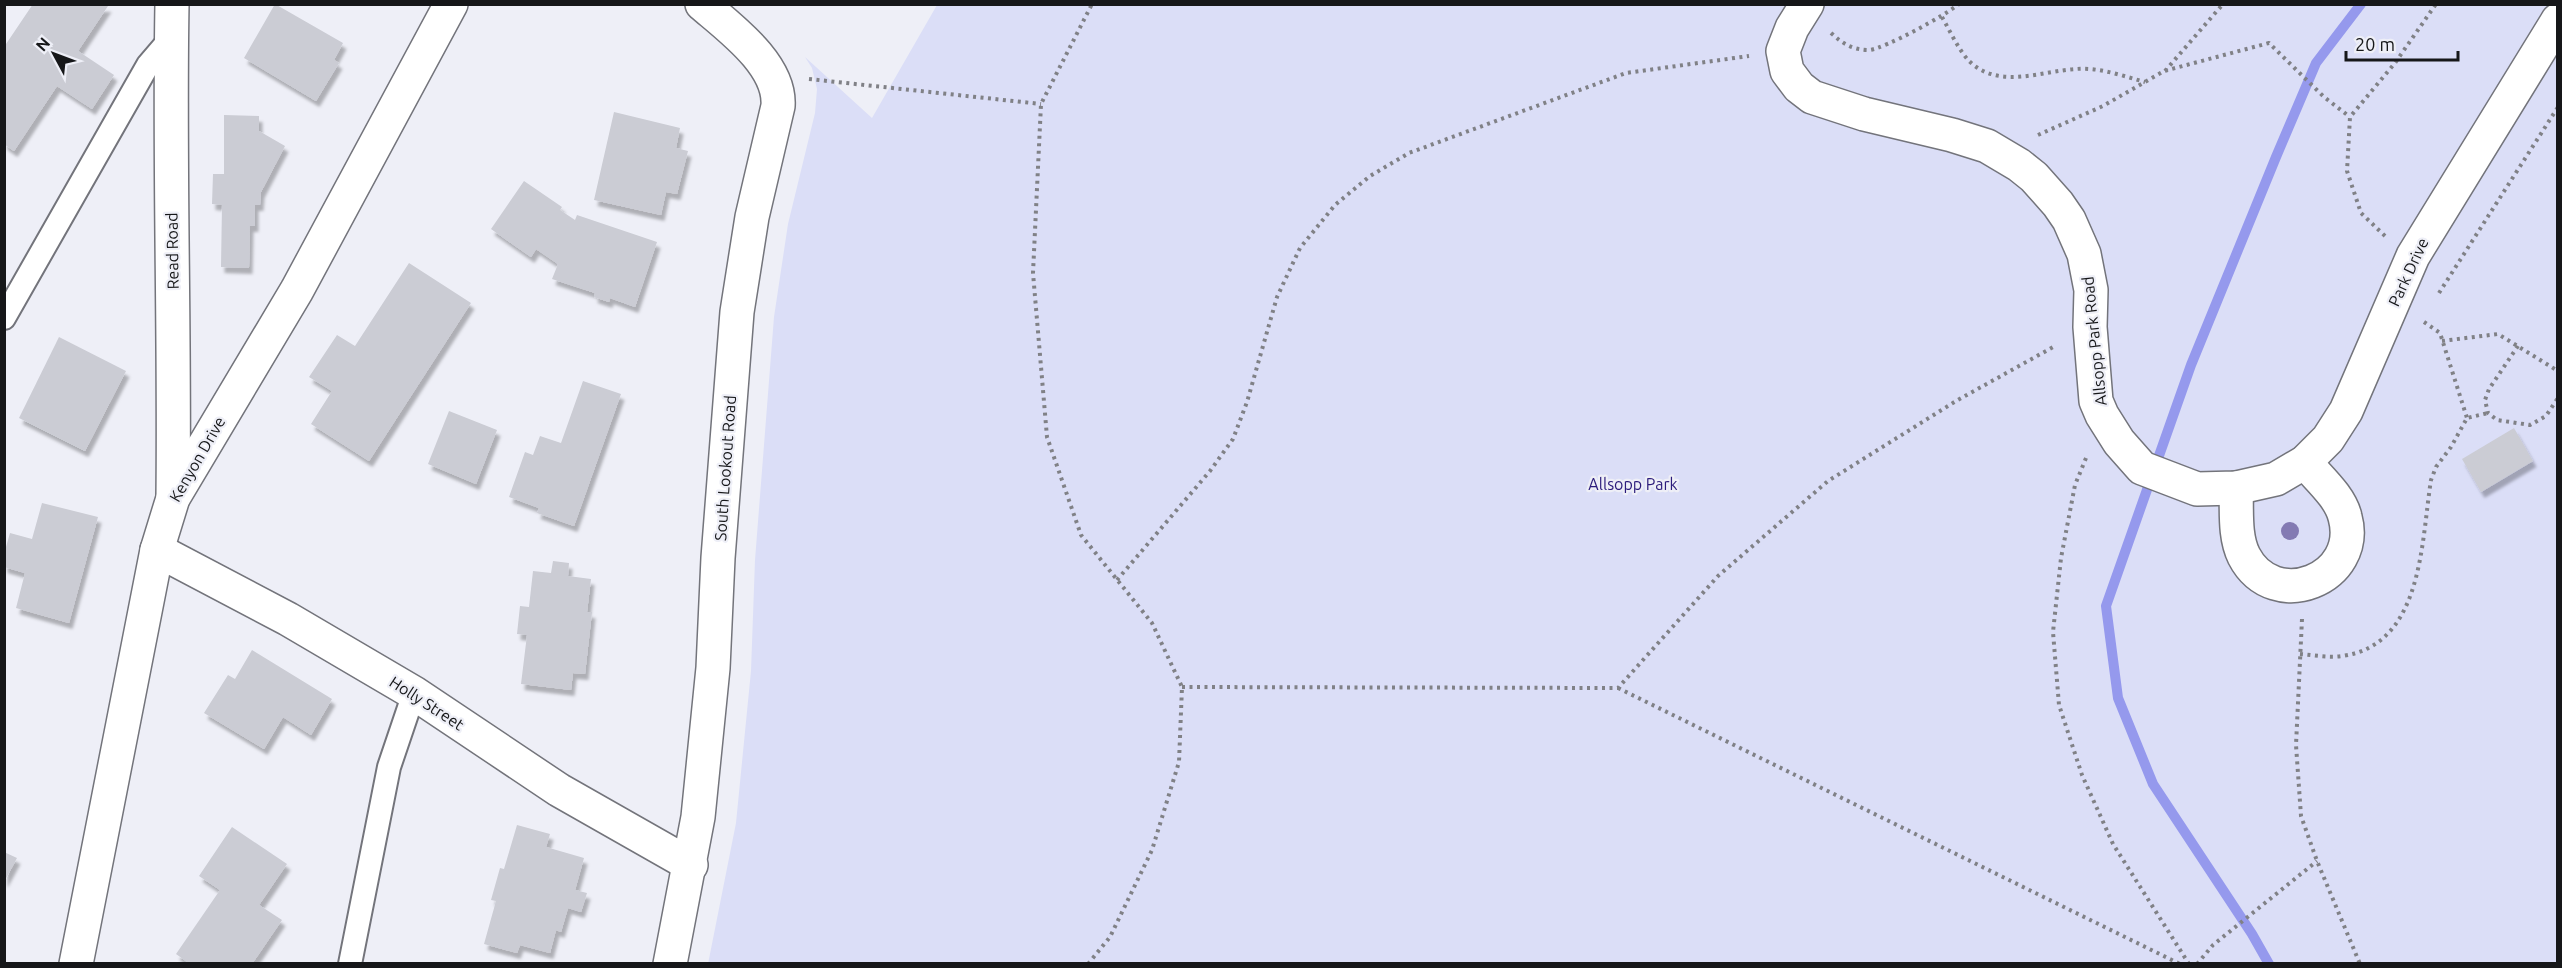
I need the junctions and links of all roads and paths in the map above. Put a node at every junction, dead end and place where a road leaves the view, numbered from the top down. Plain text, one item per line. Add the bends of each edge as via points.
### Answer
1 (172, 4) edge
2 (452, 4) edge
3 (702, 4) edge
4 (1092, 4) edge
5 (1959, 4) edge
6 (2223, 4) edge
7 (2436, 4) edge
8 (1806, 7) edge
9 (1942, 17) junction
10 (2558, 20) edge
11 (172, 37) junction
12 (1783, 51) junction
13 (2164, 71) junction
14 (772, 75) junction
15 (2146, 82) junction
16 (1041, 104) junction
17 (2558, 107) edge
18 (2350, 117) junction
19 (1987, 146) junction
20 (2413, 256) junction
21 (2394, 300) junction
22 (2434, 301) dead end
23 (4, 318) edge
24 (2090, 327) junction
25 (2442, 341) junction
26 (2517, 346) junction
27 (2558, 371) edge
28 (2558, 398) edge
29 (2488, 413) junction
30 (2102, 415) junction
31 (2467, 418) junction
32 (2305, 462) junction
33 (2236, 488) junction
34 (173, 498) junction
35 (157, 550) junction
36 (1117, 580) junction
37 (2304, 586) junction
38 (2300, 654) junction
39 (1182, 687) junction
40 (1618, 688) junction
41 (414, 693) junction
42 (2317, 861) junction
43 (691, 865) junction
44 (76, 963) edge
45 (350, 963) edge
46 (670, 963) edge
47 (1088, 963) edge
48 (2180, 963) edge
49 (2189, 963) edge
50 (2197, 963) edge
51 (2360, 963) edge

1 - 11 street, Read Road
2 - 34 street, Kenyon Drive via 297,290
3 - 14 street, South Lookout Road via 753,50
4 - 16 path
5 - 9 path
6 - 13 path
7 - 18 path via 2395,63
8 - 9 path via 1845,46 1871,50
8 - 12 street
9 - 15 path via 1968,60 1998,77 2078,69
10 - 20 street, Park Drive
11 - 23 lane via 148,65
11 - 34 street, Read Road
12 - 19 street, Allsopp Park Road via 1787,71 1812,96 1864,114
12 - 36 path via 1626,73 1409,153 1370,176 1335,205 1300,248 1277,297 1233,439
13 - 15 path
13 - 18 path via 2269,43
14 - 16 path
14 - 43 street, South Lookout Road via 779,93 778,106 752,217 737,312 718,558 714,668
15 - 19 path via 2042,134
16 - 36 path via 1033,273 1047,436 1081,535
17 - 22 path
18 - 20 path via 2347,171 2361,213
19 - 24 street, Allsopp Park Road via 2034,177 2069,220 2084,254 2091,290
20 - 21 street, Park Drive
21 - 25 path via 2440,333
21 - 32 street, Park Drive via 2346,411 2328,439
24 - 30 street, Allsopp Park Road via 2096,401
24 - 40 path via 1956,401 1828,481 1718,576
25 - 26 path via 2498,334
25 - 31 path
26 - 27 path
26 - 29 path via 2486,394
28 - 29 path via 2546,416 2530,425 2497,420
29 - 31 path
30 - 33 street, Allsopp Park Road via 2118,442 2155,473 2197,489
30 - 49 path via 2075,485 2061,558 2053,632 2059,705 2082,775 2114,844
31 - 38 path via 2431,480 2414,589 2403,615 2387,636 2365,650 2341,656
32 - 33 street, Park Drive via 2276,479
32 - 37 street via 2338,501 2347,535 2334,568
33 - 37 street via 2238,539 2254,571 2268,581
34 - 35 street, Kenyon Drive
35 - 41 street, Holly Street via 288,619
35 - 44 street, Kenyon Drive
36 - 39 path via 1152,623
37 - 38 path
38 - 42 path via 2297,784 2301,816
39 - 40 path
39 - 47 path via 1179,762 1152,850 1110,937
40 - 48 path
41 - 43 street, Holly Street via 560,790
41 - 45 lane via 389,767
42 - 50 path via 2224,935
42 - 51 path
43 - 46 street, South Lookout Road

